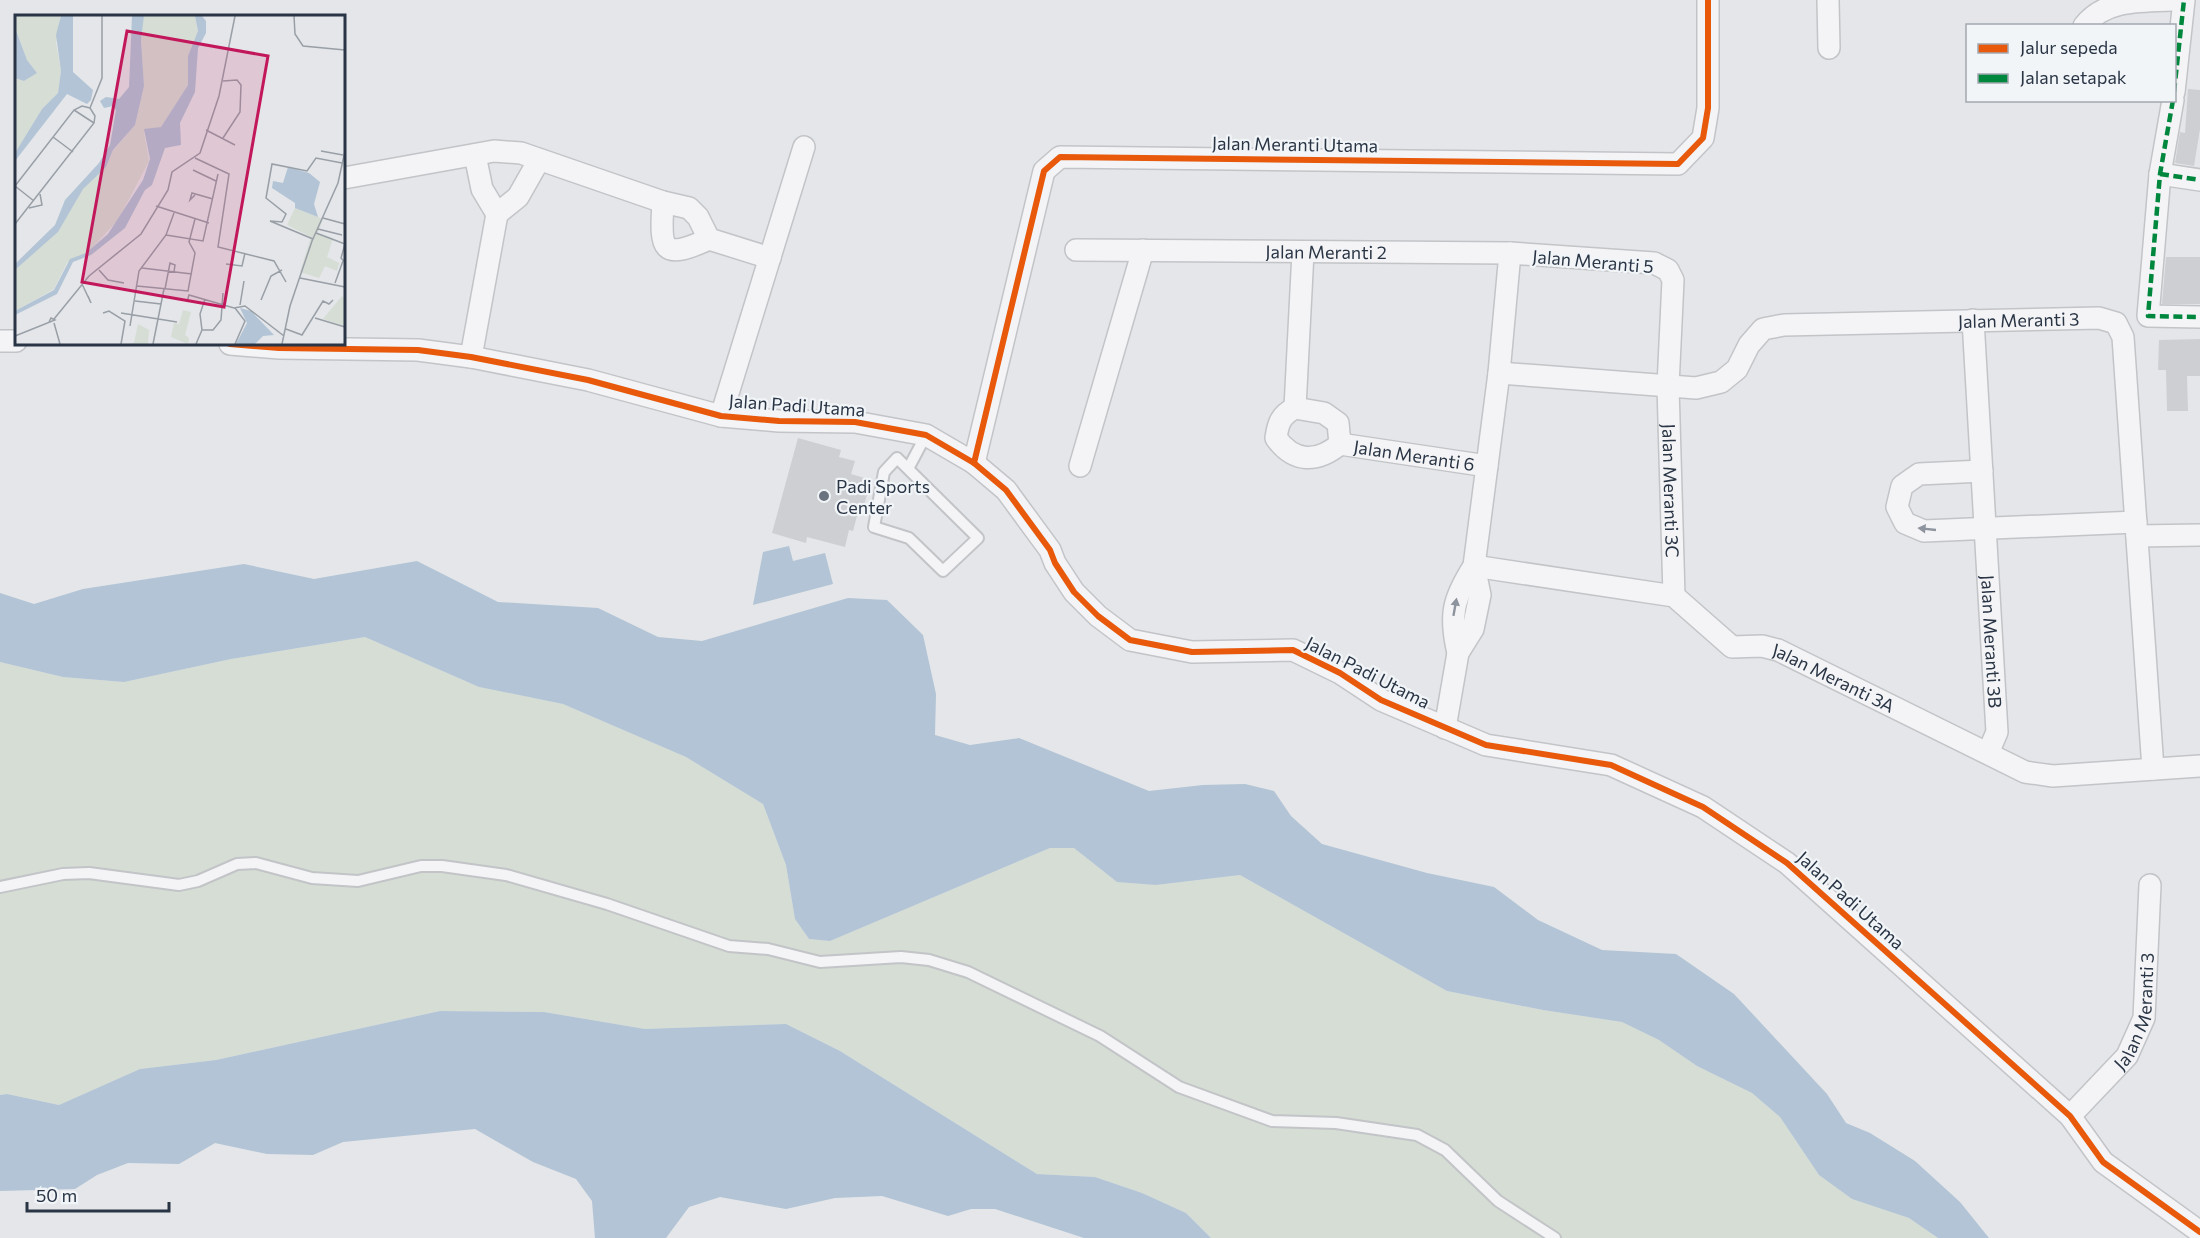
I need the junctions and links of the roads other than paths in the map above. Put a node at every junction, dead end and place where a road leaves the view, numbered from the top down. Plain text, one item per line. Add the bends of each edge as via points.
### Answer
1 (1708, 0) edge
2 (1828, 0) edge
3 (2173, 0) edge
4 (2184, 0) edge
5 (2086, 24) edge
6 (1829, 48) dead end
7 (2176, 82) edge
8 (2173, 102) edge
9 (804, 147) dead end
10 (475, 155) junction
11 (539, 159) junction
12 (2160, 174) junction
13 (345, 178) edge
14 (2200, 180) edge
15 (663, 202) junction
16 (497, 214) junction
17 (709, 239) junction
18 (1076, 250) dead end
19 (1143, 250) junction
20 (1303, 252) junction
21 (1509, 253) junction
22 (770, 258) junction
23 (2200, 317) edge
24 (1973, 320) junction
25 (255, 345) edge
26 (279, 346) edge
27 (471, 357) junction
28 (1499, 373) junction
29 (1668, 386) junction
30 (1295, 408) junction
31 (722, 416) junction
32 (926, 435) junction
33 (1340, 444) junction
34 (974, 463) junction
35 (1080, 466) dead end
36 (1487, 466) junction
37 (909, 467) junction
38 (1982, 471) junction
39 (1985, 528) junction
40 (2137, 529) junction
41 (2200, 535) edge
42 (1474, 566) junction
43 (1674, 596) junction
44 (1445, 728) junction
45 (1988, 753) junction
46 (2200, 766) edge
47 (2153, 769) junction
48 (2150, 885) dead end
49 (0, 887) edge
50 (2070, 1116) junction
51 (2200, 1232) edge
52 (1555, 1238) edge

1 - 34 street, Jalan Meranti Utama via 1708,108 1703,138 1678,164 1059,157 1044,171
2 - 6 street
3 - 5 street via 2112,1 2097,8
4 - 7 street
8 - 12 street
9 - 22 street
10 - 11 street via 521,153
10 - 13 street
10 - 16 street via 482,189
11 - 15 street
11 - 16 street via 518,197
12 - 14 street
12 - 23 street via 2148,316
15 - 17 street via 689,208
15 - 17 street via 665,245 682,251
16 - 27 street
17 - 22 street
18 - 19 street, Jalan Meranti 2
19 - 20 street, Jalan Meranti 2
19 - 35 street
20 - 21 street, Jalan Meranti 2
20 - 30 street
21 - 28 street
21 - 29 street, Jalan Meranti 5 via 1654,263 1668,270 1674,280
22 - 31 street
24 - 29 street, Jalan Meranti 3 via 1784,325 1763,329 1749,345 1737,369 1721,382 1696,388
24 - 38 street, Jalan Meranti 3B
24 - 40 street, Jalan Meranti 3 via 2099,318 2116,323 2123,337
25 - 26 street, Jalan Padi Utama
26 - 27 street, Jalan Padi Utama via 418,350
27 - 31 street, Jalan Padi Utama via 588,380
28 - 29 street, Jalan Meranti 3
28 - 36 street
29 - 43 street, Jalan Meranti 3C
30 - 33 street, Jalan Meranti 6 via 1324,413 1338,423
30 - 33 street, Jalan Meranti 6 via 1285,413 1278,424 1276,438 1287,452 1305,458 1329,453
31 - 32 street, Jalan Padi Utama via 855,422
32 - 34 street, Jalan Padi Utama
32 - 37 lane
33 - 36 street, Jalan Meranti 6
34 - 44 street, Jalan Padi Utama via 1006,490 1074,592 1130,640 1192,652 1293,650 1382,700
36 - 42 street
37 - 37 lane via 978,538 944,570 909,538 874,528 884,472 897,458
38 - 39 street, Jalan Meranti 3B
39 -> 38 street via 1924,531 1905,523 1897,507 1902,486 1919,474
39 - 40 street
39 - 45 street, Jalan Meranti 3B via 1997,732
40 - 41 street
40 - 47 street, Jalan Meranti 3
42 - 43 street
42 - 44 street via 1480,595 1473,629 1458,653
43 - 45 street, Jalan Meranti 3A via 1732,647 1778,650
44 - 50 street, Jalan Padi Utama via 1486,745 1611,765 1703,807 1787,863
45 - 47 street, Jalan Meranti 3A via 2025,772 2053,776
46 - 47 street, Jalan Meranti 3A
48 - 50 street, Jalan Meranti 3 via 2144,1018 2127,1056
49 - 52 lane via 63,874 89,873 179,885 237,864 256,862 312,878 358,881 421,866 442,866 506,875 607,904 729,946 768,949 820,962 901,957 929,960 968,972 1100,1036 1179,1087 1272,1121 1336,1124 1417,1135 1445,1150 1498,1201
50 - 51 street, Jalan Padi Utama via 2103,1162

